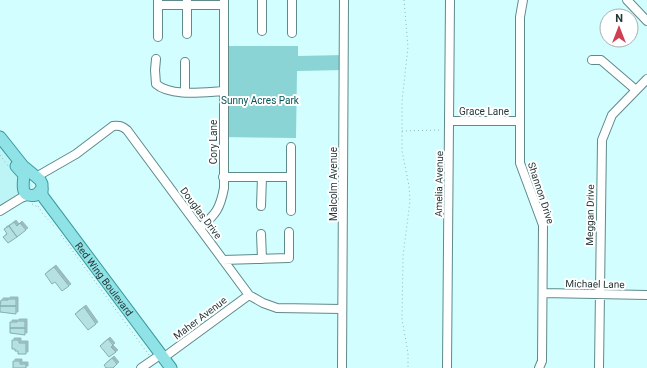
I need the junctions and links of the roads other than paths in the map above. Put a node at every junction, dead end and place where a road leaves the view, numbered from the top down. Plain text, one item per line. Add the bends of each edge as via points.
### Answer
1 (262, 0) edge
2 (292, 0) edge
3 (344, 0) edge
4 (450, 0) edge
5 (523, 0) edge
6 (627, 0) edge
7 (158, 2) edge
8 (187, 3) edge
9 (224, 3) edge
10 (647, 20) edge
11 (262, 31) dead end
12 (292, 33) dead end
13 (187, 34) dead end
14 (158, 37) dead end
15 (156, 59) dead end
16 (592, 60) dead end
17 (185, 62) dead end
18 (647, 78) edge
19 (636, 90) junction
20 (224, 91) junction
21 (185, 92) junction
22 (450, 121) junction
23 (519, 121) junction
24 (0, 137) edge
25 (291, 147) dead end
26 (0, 148) edge
27 (223, 177) junction
28 (262, 177) junction
29 (291, 177) junction
30 (38, 182) junction
31 (27, 190) junction
32 (261, 206) dead end
33 (1, 211) edge
34 (291, 211) dead end
35 (200, 228) junction
36 (289, 232) dead end
37 (261, 234) dead end
38 (262, 259) junction
39 (223, 260) junction
40 (543, 293) junction
41 (599, 294) junction
42 (249, 295) junction
43 (647, 295) edge
44 (342, 309) junction
45 (159, 361) edge
46 (141, 368) edge
47 (171, 368) edge
48 (342, 368) edge
49 (447, 368) edge
50 (539, 368) edge
51 (599, 368) edge

1 - 11 street
2 - 12 street
3 - 44 street, Malcolm Avenue
4 - 22 street, Amelia Avenue
5 - 23 street, Shannon Drive via 520,17
6 - 10 street
7 - 8 street
7 - 14 street
8 - 9 street
8 - 13 street
9 - 20 street, Cory Lane
15 - 21 street via 156,84 168,91
16 - 19 street via 601,60
17 - 21 street
18 - 19 street, Meggan Drive
19 - 41 street, Meggan Drive via 612,115 602,140
20 - 21 street
20 - 27 street, Cory Lane
22 - 23 street, Grace Lane
22 - 49 street, Amelia Avenue
23 - 40 street, Shannon Drive via 520,163 543,225
24 - 30 main road, Red Wing Boulevard
25 - 29 street
26 - 31 main road, Red Wing Boulevard via 24,175
27 - 28 street
27 - 35 street, Cory Lane via 221,203 213,217
28 - 29 street
28 - 32 street
29 - 34 street
30 - 31 main road via 38,194
30 - 31 main road via 27,177
30 - 35 street, Douglas Drive via 112,126 122,126
30 - 45 main road, Red Wing Boulevard via 44,198
31 - 33 street via 19,193
31 - 45 main road, Red Wing Boulevard via 53,218
35 - 39 street, Douglas Drive
36 - 38 street via 289,258
37 - 38 street
38 - 39 street
39 - 42 street, Douglas Drive
40 - 41 street, Michael Lane
40 - 50 street, Shannon Drive via 542,361
41 - 43 street, Michael Lane
41 - 51 street, Meggan Drive
42 - 44 street, Douglas Drive via 277,308
42 - 45 street, Maher Avenue
44 - 48 street, Malcolm Avenue
45 - 46 street, Maher Avenue
45 - 47 main road, Red Wing Boulevard

